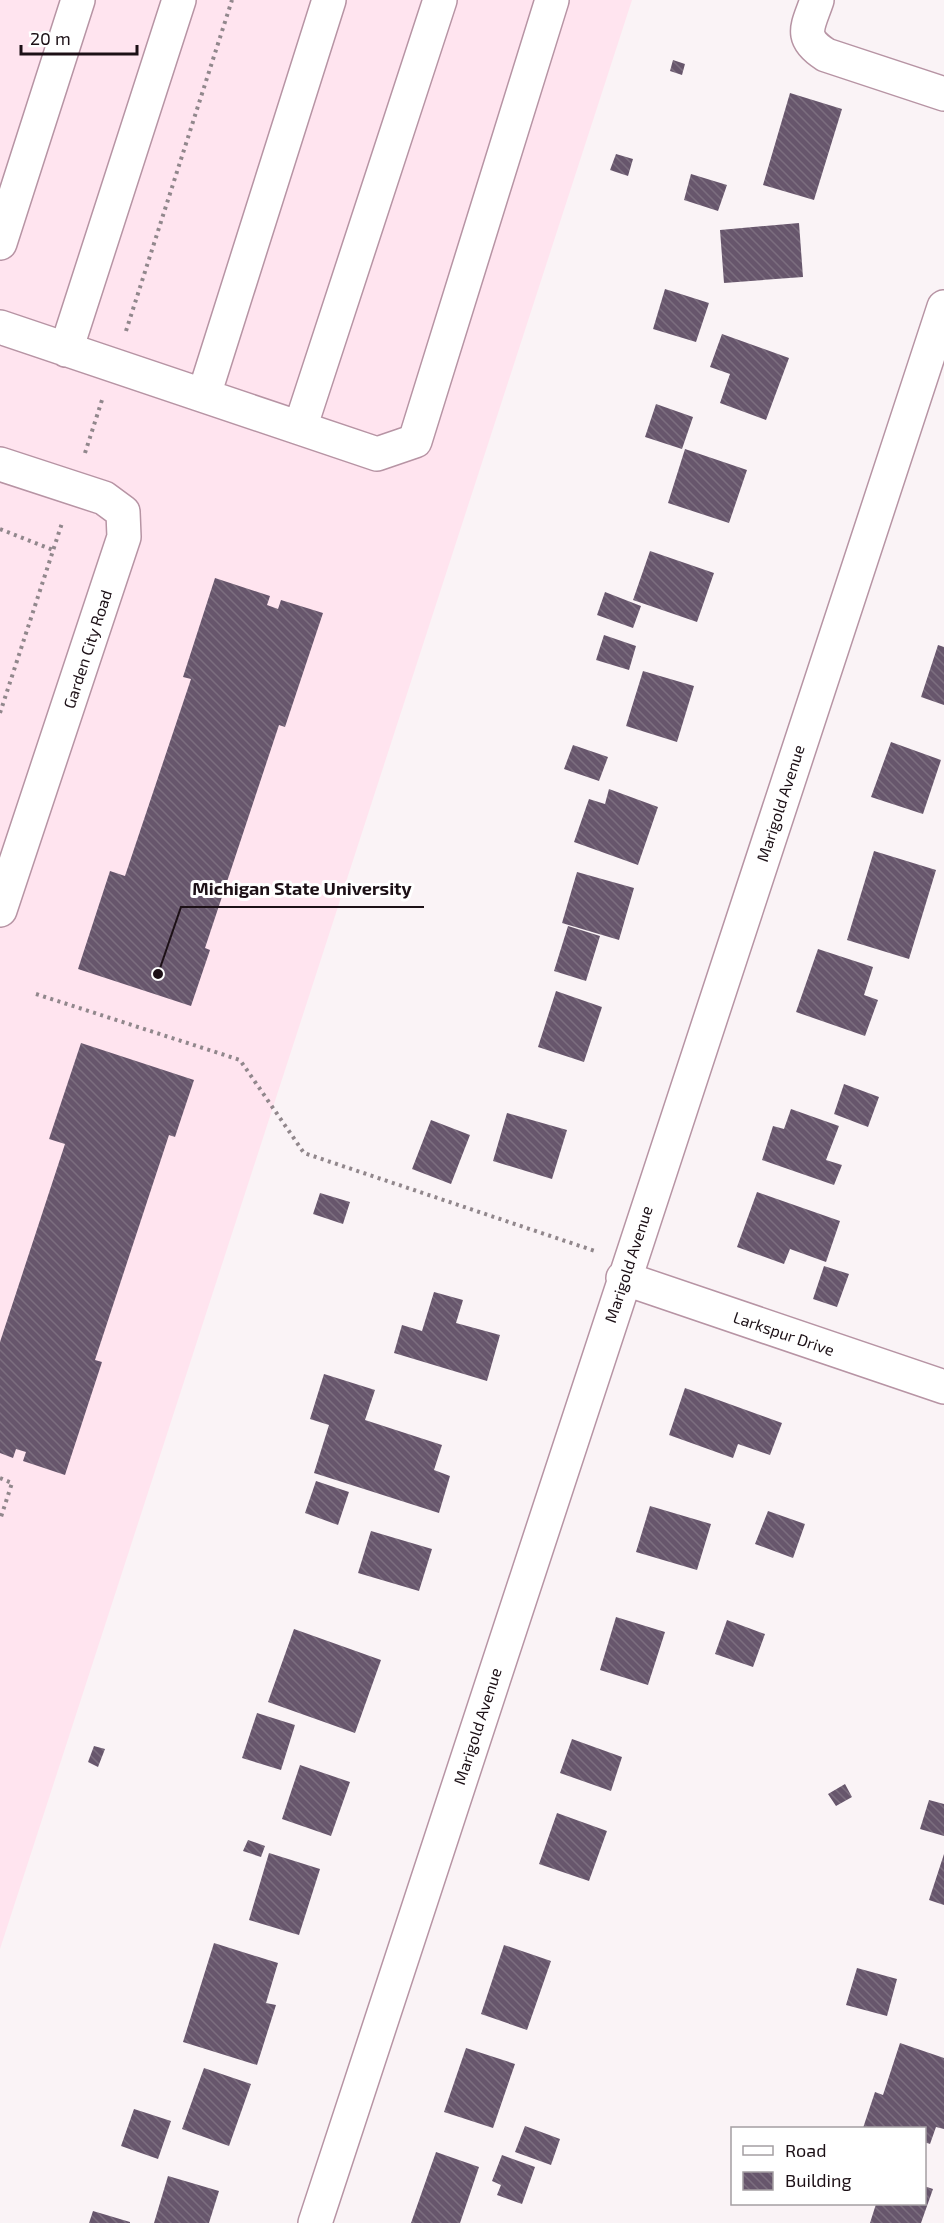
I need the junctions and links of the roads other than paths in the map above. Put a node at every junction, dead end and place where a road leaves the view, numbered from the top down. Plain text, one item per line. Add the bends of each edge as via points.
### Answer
1 (78, 0) edge
2 (179, 0) edge
3 (329, 0) edge
4 (440, 0) edge
5 (552, 0) edge
6 (817, 0) edge
7 (944, 94) edge
8 (0, 243) edge
9 (944, 307) edge
10 (0, 327) edge
11 (66, 350) junction
12 (204, 395) junction
13 (300, 428) junction
14 (0, 464) edge
15 (0, 910) edge
16 (626, 1270) junction
17 (944, 1387) edge
18 (315, 2223) edge

1 - 8 street
2 - 11 street
3 - 12 street
4 - 13 street
5 - 13 street via 415,441 376,453
6 - 7 street via 806,32 811,45 826,55
9 - 16 street, Marigold Avenue
10 - 11 street
11 - 12 street
12 - 13 street
14 - 15 street, Garden City Road via 104,498 123,512 124,537
16 - 17 street, Larkspur Drive
16 - 18 street, Marigold Avenue

